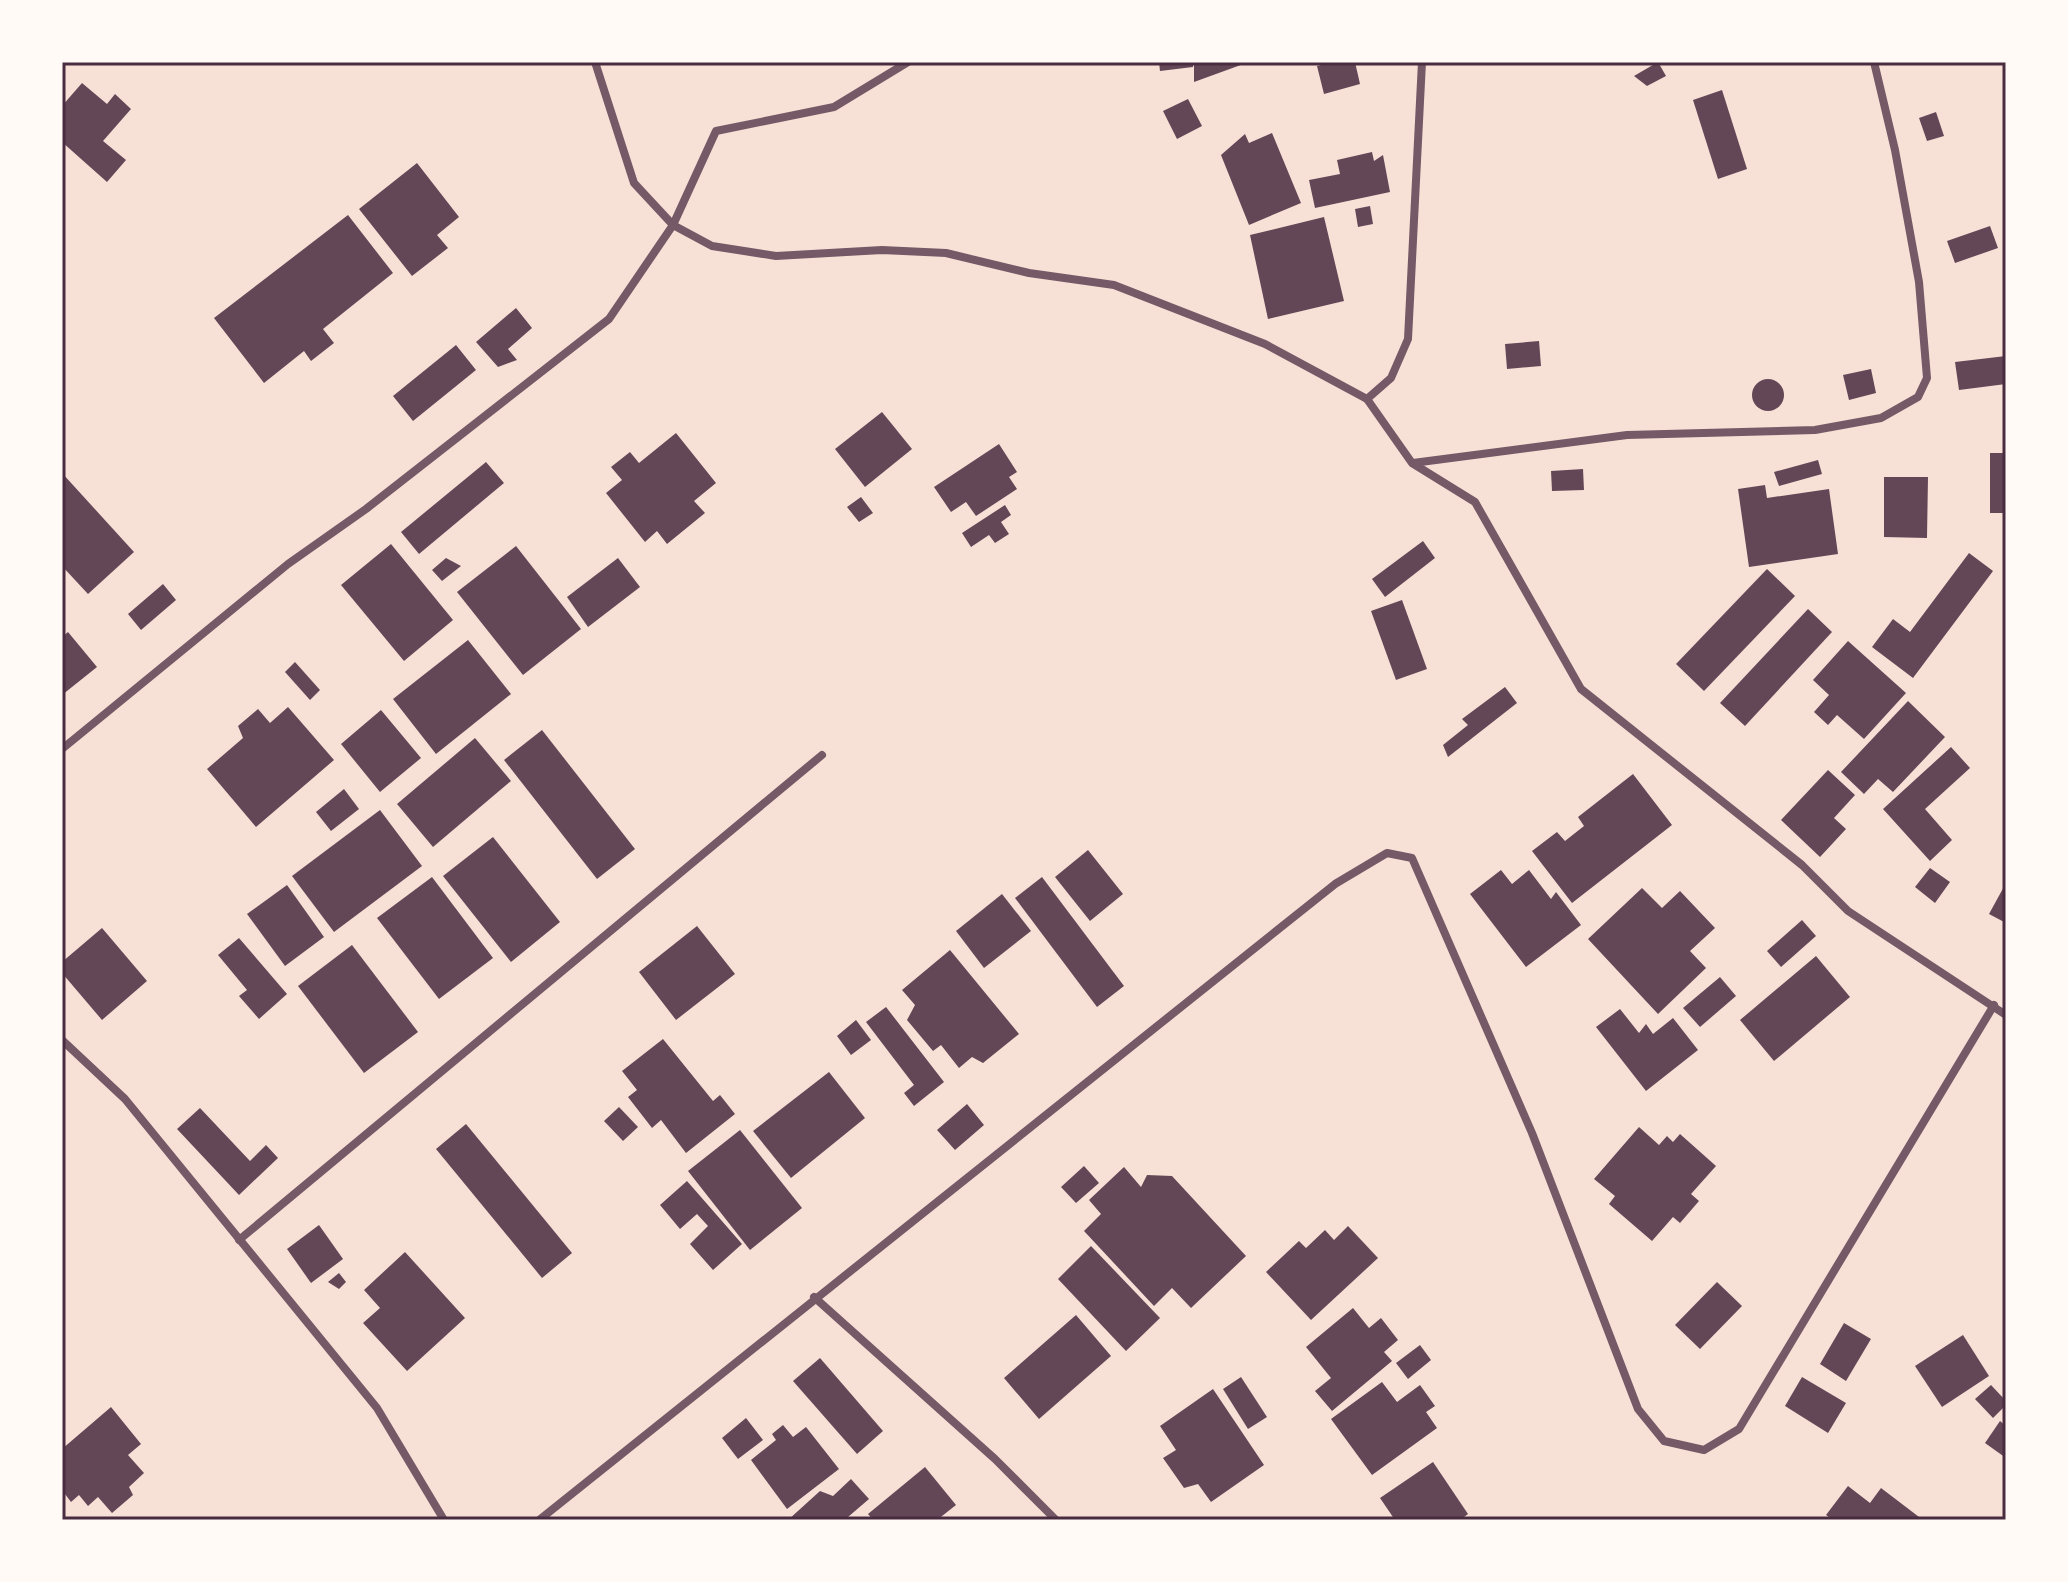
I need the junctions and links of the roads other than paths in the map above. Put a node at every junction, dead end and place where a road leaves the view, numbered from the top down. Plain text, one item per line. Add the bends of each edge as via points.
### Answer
1 (595, 62) edge
2 (908, 62) edge
3 (1422, 62) edge
4 (1874, 62) edge
5 (673, 225) junction
6 (1367, 399) junction
7 (1412, 463) junction
8 (62, 749) edge
9 (822, 755) dead end
10 (1994, 1005) junction
11 (2006, 1015) edge
12 (62, 1040) edge
13 (239, 1240) junction
14 (814, 1297) junction
15 (444, 1520) edge
16 (539, 1520) edge
17 (1056, 1520) edge

1 - 5 street via 634,183
2 - 5 street via 834,107 716,131
3 - 6 street via 1408,339 1391,378
4 - 7 street via 1919,282 1927,378 1918,397 1881,418 1815,430 1627,435
5 - 6 street via 712,246 776,256 882,250 946,253 1029,273 1114,285 1265,344
5 - 8 street via 609,319 288,564
6 - 7 street
7 - 10 street via 1475,502 1581,689 1802,865 1848,911
9 - 13 street
10 - 11 street
10 - 14 street via 1739,1429 1704,1450 1664,1441 1638,1409 1532,1133 1412,858 1387,853 1335,884
12 - 13 street via 125,1099
13 - 15 street via 377,1408
14 - 16 street
14 - 17 street

